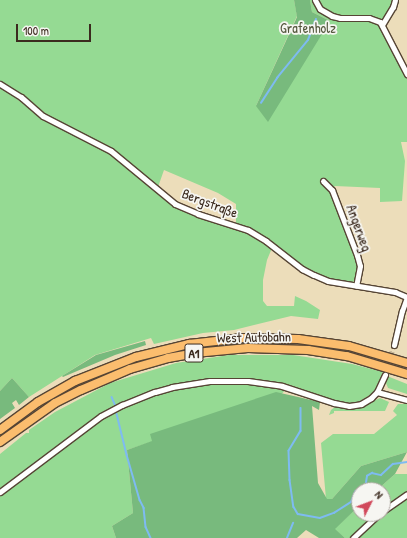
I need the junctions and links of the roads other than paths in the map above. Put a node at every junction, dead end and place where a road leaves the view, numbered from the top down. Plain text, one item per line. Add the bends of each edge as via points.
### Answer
1 (315, 0) edge
2 (395, 0) edge
3 (382, 24) junction
4 (407, 74) edge
5 (0, 84) edge
6 (323, 182) dead end
7 (356, 286) junction
8 (407, 297) edge
9 (394, 346) tunnel mouth
10 (407, 363) edge
11 (407, 374) edge
12 (385, 375) tunnel mouth
13 (377, 392) junction
14 (407, 400) edge
15 (0, 430) edge
16 (0, 442) edge
17 (0, 492) edge
18 (407, 494) edge
19 (391, 505) edge
20 (370, 522) edge
21 (353, 538) edge

1 - 3 street via 320,9 332,16 369,18
2 - 3 street
3 - 4 street
5 - 7 street, Bergstraße via 21,97 43,116 111,151 175,204 248,230 314,275 328,281
6 - 7 street, Angerweg via 332,190 357,255 360,266
7 - 8 street, Bergstraße via 395,292
8 - 9 street
10 - 15 highway, West Autobahn / A1 via 349,346 298,339 243,338 189,344 136,357 75,381 38,402
11 - 16 highway, West Autobahn / A1 via 354,358 308,350 248,348 195,353 130,369 81,390 50,406
12 - 13 street
13 - 14 street
13 - 17 street via 366,402 349,406 282,386 248,381 210,381 172,387 135,399 101,416
18 - 19 street
20 - 21 street

